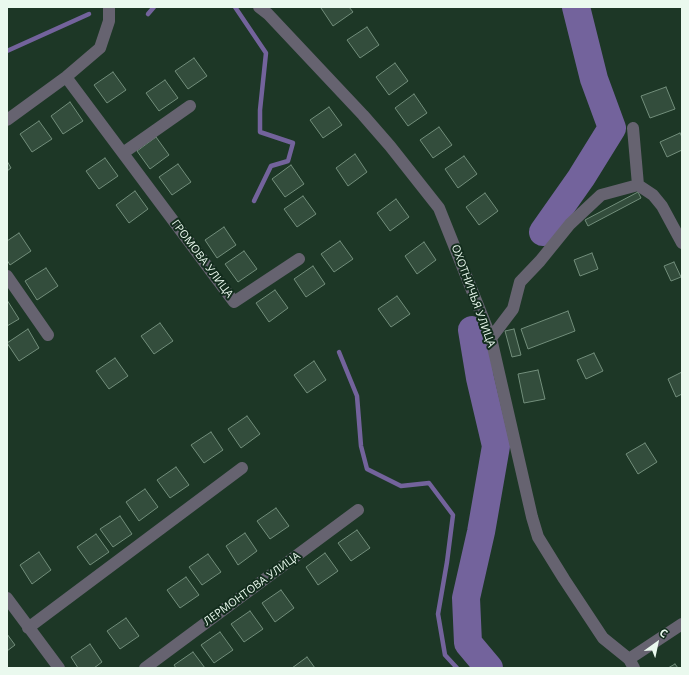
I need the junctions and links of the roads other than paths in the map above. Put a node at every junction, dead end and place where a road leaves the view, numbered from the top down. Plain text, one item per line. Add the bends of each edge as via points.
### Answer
1 (110, 7) edge
2 (259, 7) edge
3 (66, 77) junction
4 (190, 106) dead end
5 (7, 120) edge
6 (633, 128) dead end
7 (123, 153) junction
8 (638, 185) junction
9 (682, 243) edge
10 (299, 259) dead end
11 (7, 276) edge
12 (48, 335) dead end
13 (491, 338) junction
14 (242, 468) dead end
15 (358, 510) dead end
16 (7, 598) edge
17 (682, 624) edge
18 (28, 628) junction
19 (631, 664) edge
20 (59, 668) edge
21 (145, 668) edge

1 - 3 street via 109,21 100,48
2 - 13 street, ОХОТНИЧЬЯ УЛИЦА via 363,115 439,208
3 - 5 street
3 - 7 street, ГРОМОВА УЛИЦА
4 - 7 street
6 - 8 street
7 - 10 street, ГРОМОВА УЛИЦА via 234,302
8 - 9 street via 653,195 662,206
8 - 13 street via 601,195 570,224 540,262 520,282 513,309
11 - 12 street
13 - 19 street, ОХОТНИЧЬЯ УЛИЦА via 538,537 603,638
14 - 18 street
15 - 21 street, ЛЕРМОНТОВА УЛИЦА
16 - 18 street
17 - 19 street
18 - 20 street

